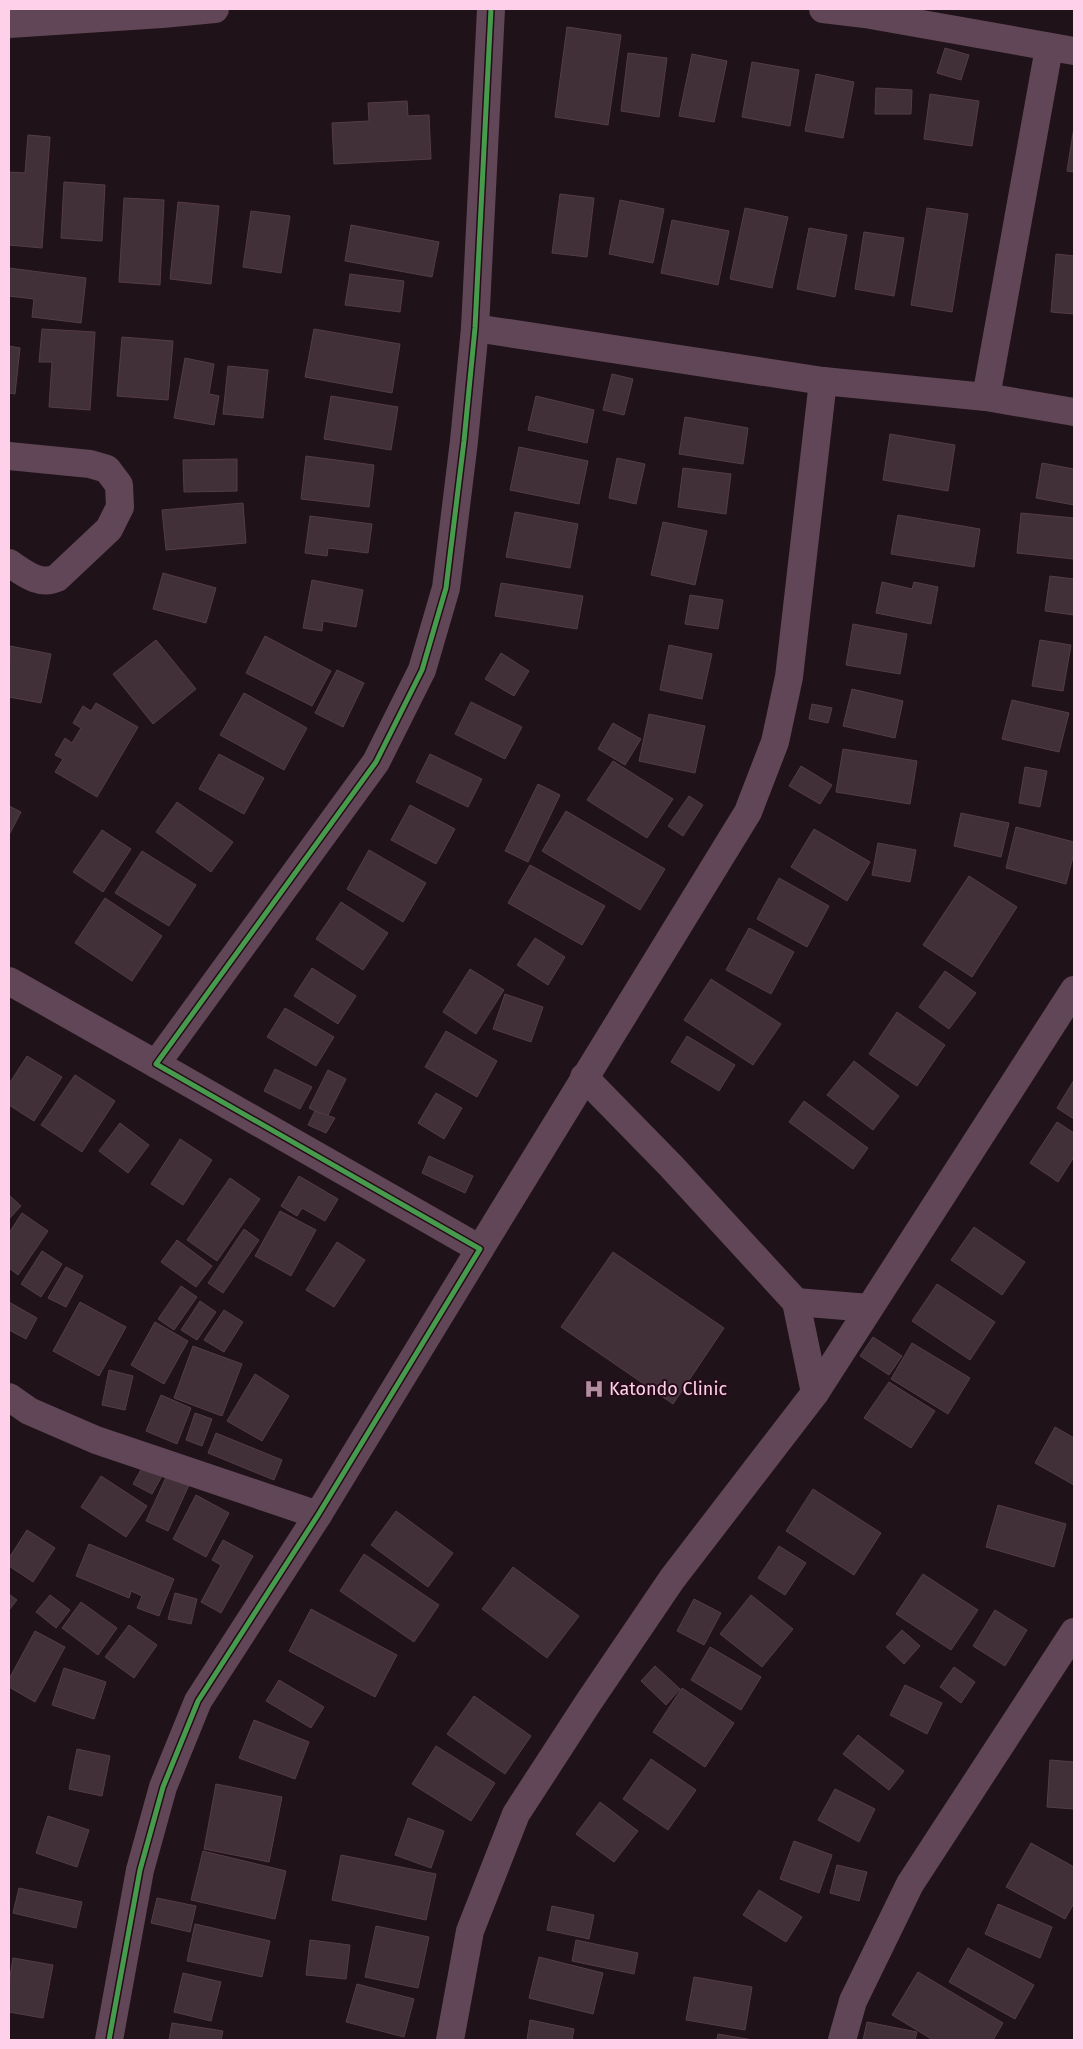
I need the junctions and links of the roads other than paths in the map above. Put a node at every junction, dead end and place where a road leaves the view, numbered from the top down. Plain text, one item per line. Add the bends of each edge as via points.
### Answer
1 (214, 9) edge
2 (491, 9) edge
3 (823, 9) edge
4 (865, 11) edge
5 (158, 12) edge
6 (9, 24) edge
7 (1062, 49) edge
8 (475, 328) junction
9 (823, 381) junction
10 (986, 396) junction
11 (1074, 412) edge
12 (9, 456) edge
13 (9, 563) edge
14 (9, 981) edge
15 (1074, 990) edge
16 (156, 1064) junction
17 (584, 1078) junction
18 (480, 1248) junction
19 (796, 1302) junction
20 (869, 1308) junction
21 (815, 1393) junction
22 (9, 1396) edge
23 (318, 1515) junction
24 (1074, 1632) edge
25 (109, 2040) edge
26 (450, 2040) edge
27 (842, 2040) edge

1 - 5 street
2 - 8 street
3 - 4 street
4 - 7 street
5 - 6 street
7 - 10 street
8 - 9 street
8 - 16 street via 446,588 422,670 376,762
9 - 10 street
9 - 17 street via 789,677 775,742 748,812
10 - 11 street
12 - 13 street via 90,464 108,469 119,485 120,507 109,529 57,578 48,582 34,579
14 - 16 street
15 - 20 street
16 - 18 street
17 - 18 street
17 - 19 street via 671,1166
18 - 23 street
19 - 20 street
19 - 21 street
20 - 21 street
21 - 26 street via 672,1579 516,1814 470,1931
22 - 23 street via 29,1411 96,1440
23 - 25 street via 198,1701 163,1787 140,1870
24 - 27 street via 910,1884 853,2001

